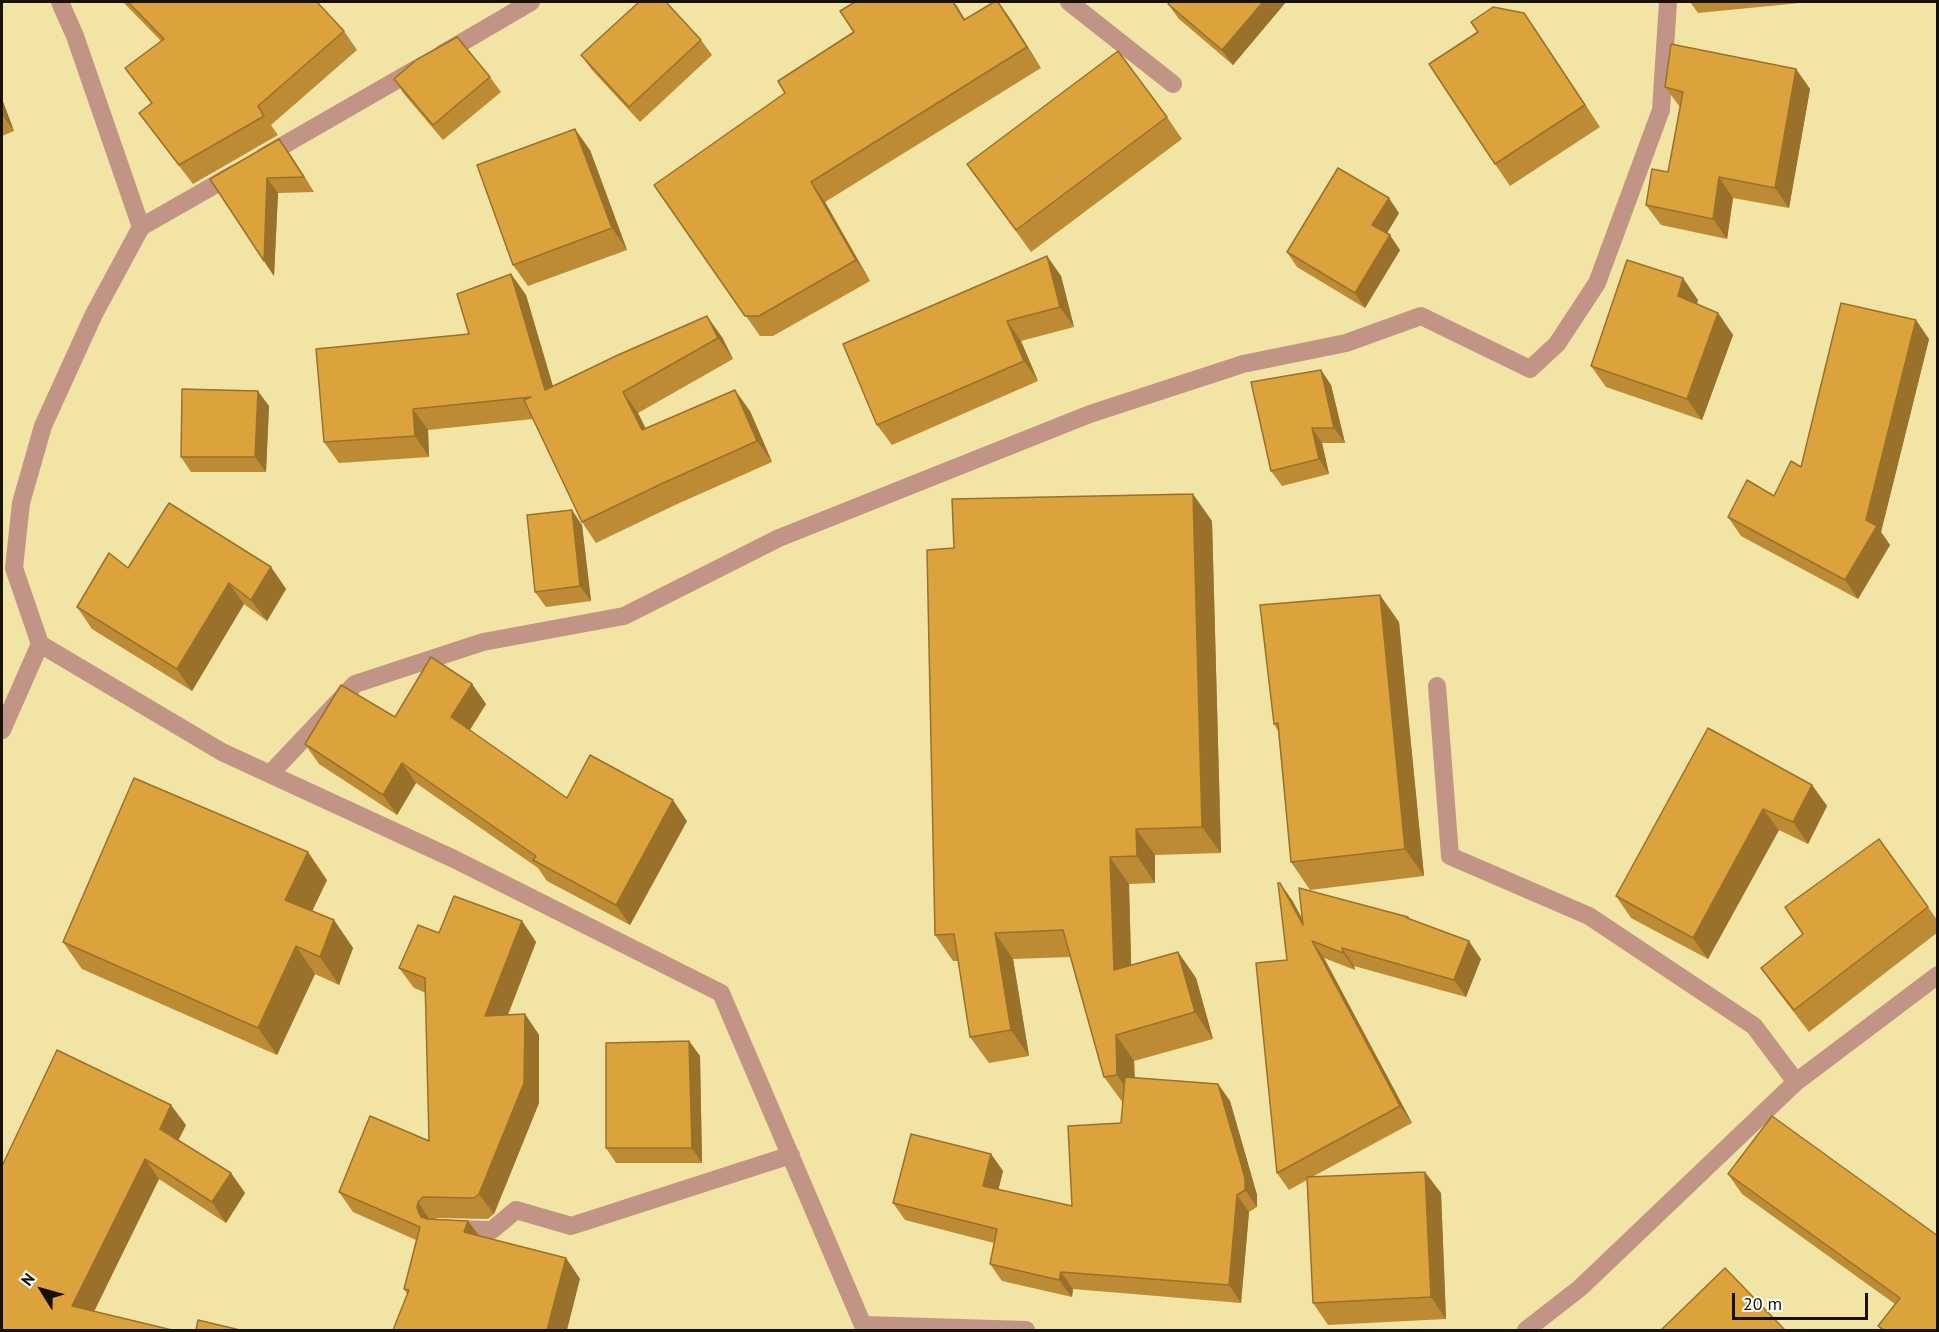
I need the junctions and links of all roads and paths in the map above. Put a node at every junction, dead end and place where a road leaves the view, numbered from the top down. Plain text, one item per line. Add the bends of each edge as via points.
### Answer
1 (60, 2) edge
2 (531, 2) edge
3 (1069, 2) edge
4 (1668, 2) edge
5 (1173, 84) dead end
6 (141, 227) junction
7 (9, 548) edge
8 (40, 644) junction
9 (1437, 686) dead end
10 (2, 730) edge
11 (270, 774) junction
12 (1938, 975) edge
13 (1796, 1082) junction
14 (791, 1155) junction
15 (442, 1228) edge
16 (864, 1328) edge
17 (1026, 1330) edge
18 (1526, 1330) edge

1 - 6 street
2 - 6 street
3 - 5 street
4 - 11 street via 1661,110 1598,283 1557,344 1530,369 1421,316 1346,343 1243,363 1090,414 779,538 624,616 483,642 355,684
6 - 7 street via 94,315 43,426
7 - 8 street
8 - 10 street
8 - 11 street via 222,752
9 - 13 street via 1450,856 1589,916 1754,1026
11 - 14 street via 454,859 721,993
12 - 13 street
13 - 18 street via 1580,1288
14 - 15 street via 571,1226 516,1210 492,1230
14 - 16 street
16 - 17 street

